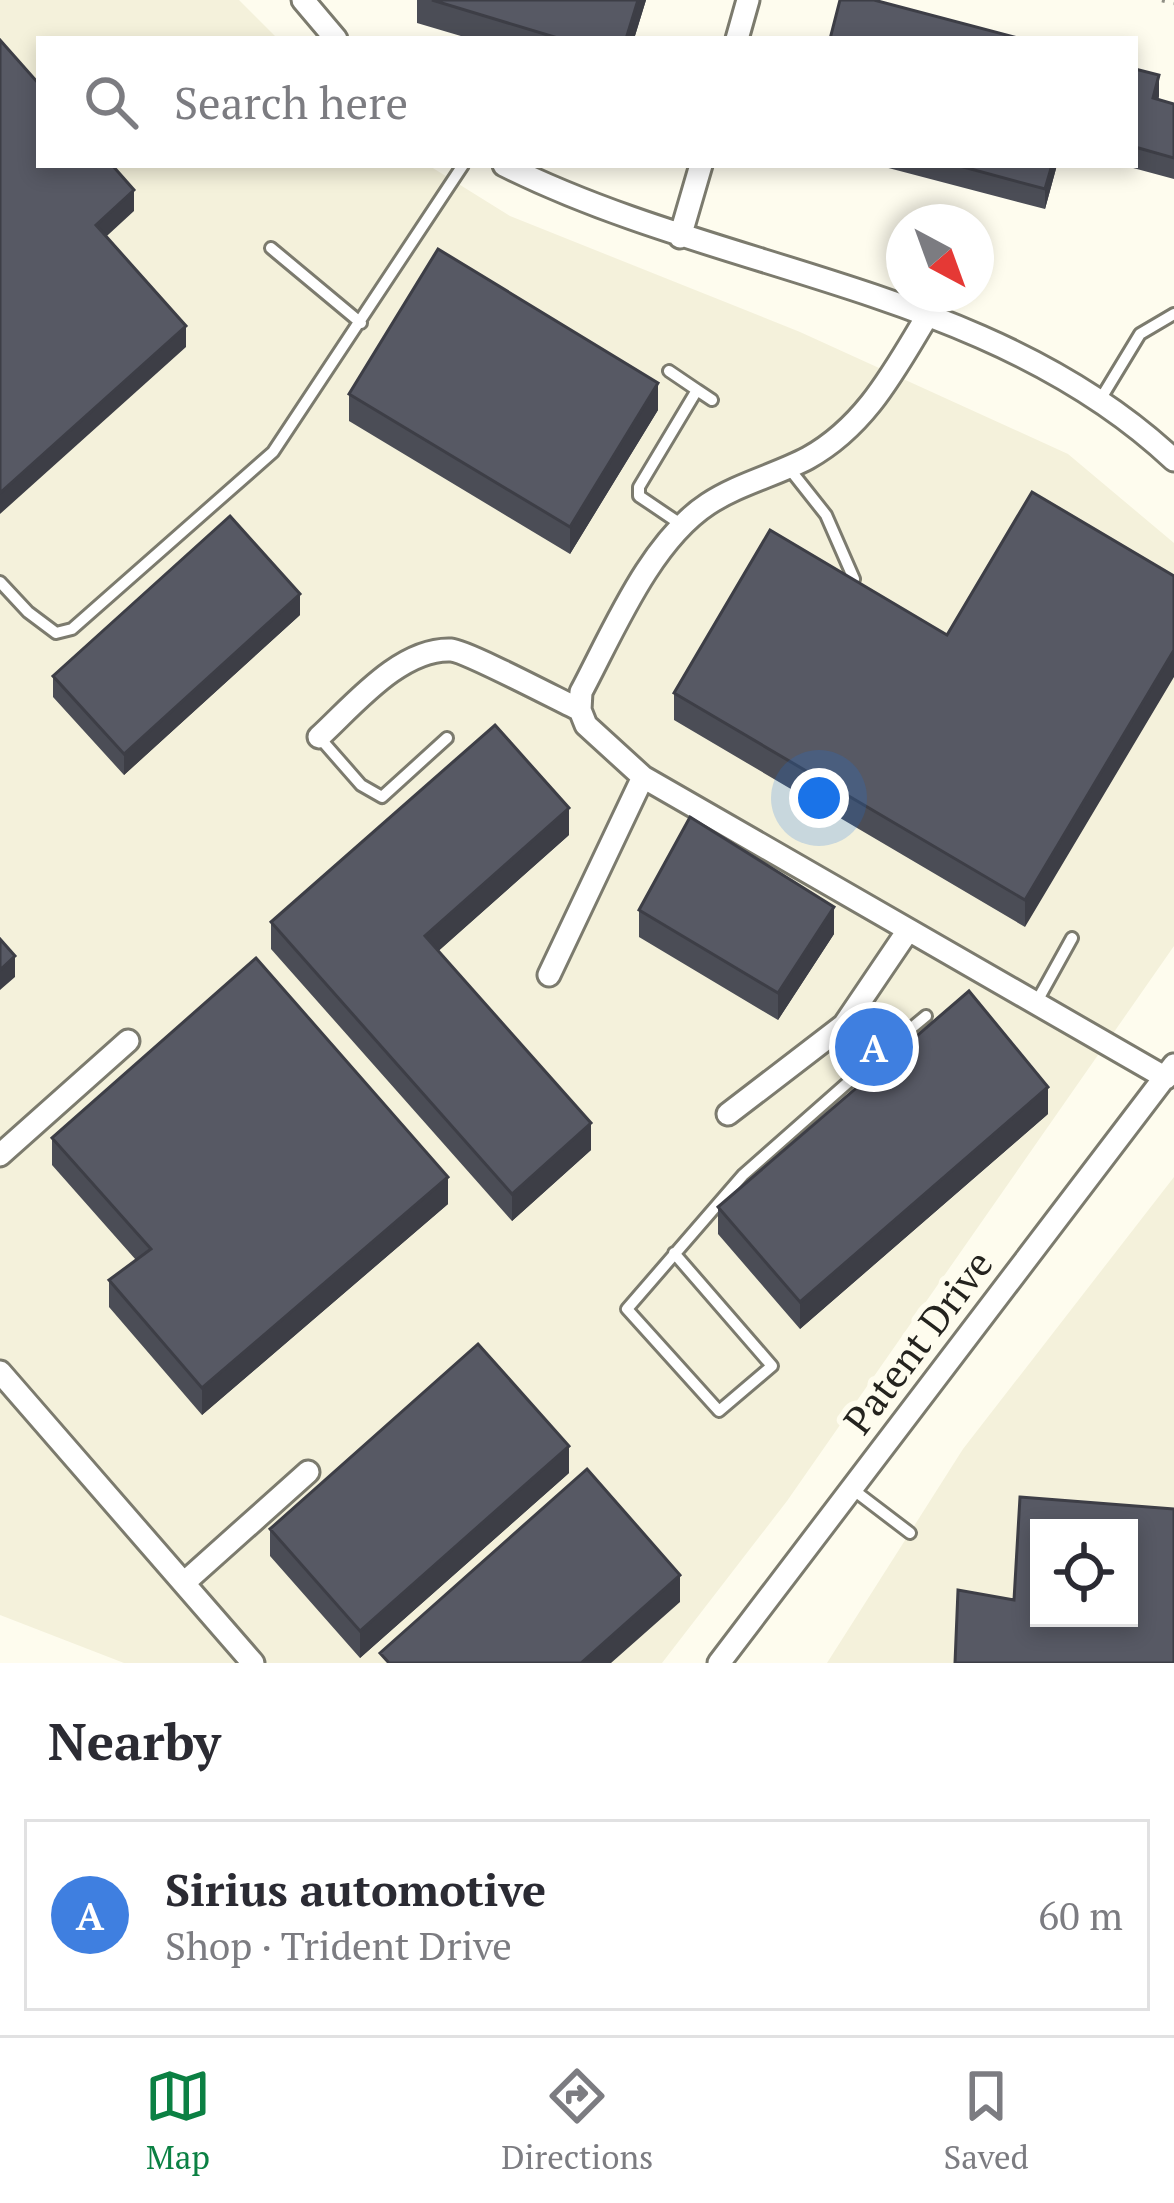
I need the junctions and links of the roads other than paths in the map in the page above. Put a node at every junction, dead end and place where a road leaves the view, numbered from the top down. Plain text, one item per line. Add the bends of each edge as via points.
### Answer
1 (302, 0) edge
2 (748, 0) edge
3 (333, 36) edge
4 (738, 36) edge
5 (461, 168) edge
6 (510, 168) edge
7 (700, 168) edge
8 (680, 237) junction
9 (271, 248) dead end
10 (928, 313) junction
11 (1174, 314) edge
12 (361, 322) junction
13 (669, 371) dead end
14 (697, 390) junction
15 (712, 400) dead end
16 (1098, 402) junction
17 (1174, 460) edge
18 (788, 467) junction
19 (685, 526) junction
20 (854, 579) edge
21 (0, 582) edge
22 (580, 710) junction
23 (319, 737) joint
24 (447, 738) dead end
25 (643, 777) junction
26 (907, 932) junction
27 (1072, 938) dead end
28 (549, 975) dead end
29 (1036, 1003) junction
30 (926, 1016) dead end
31 (848, 1019) junction
32 (128, 1041) dead end
33 (878, 1055) junction
34 (1171, 1076) edge
35 (728, 1114) dead end
36 (0, 1155) edge
37 (674, 1253) junction
38 (1, 1376) edge
39 (308, 1472) dead end
40 (851, 1488) junction
41 (910, 1533) dead end
42 (185, 1582) junction
43 (253, 1663) edge
44 (719, 1663) edge

1 - 3 street
2 - 4 street
5 - 12 lane
6 - 8 street
7 - 8 street
8 - 10 street
9 - 12 lane
10 - 16 street via 1057,373
10 - 18 street via 845,435
11 - 16 lane via 1139,334
12 - 21 lane via 273,452 72,629 56,633
13 - 14 lane
14 - 15 lane
14 - 19 lane via 639,488 639,496
16 - 17 street
18 - 19 street via 706,504
18 - 20 lane via 826,515
19 - 22 street via 650,562 581,692
22 - 23 street via 453,650 394,670
22 - 25 street
23 - 24 lane via 382,796
25 - 26 street
25 - 28 street
26 - 29 street
26 - 31 street
27 - 29 lane
29 - 34 street
30 - 33 lane
31 - 33 lane
31 - 35 street
32 - 36 street
33 - 37 lane via 743,1174
34 - 40 street, Patent Drive
37 - 37 lane via 627,1309 719,1411 772,1366
38 - 42 street
39 - 42 street
40 - 41 lane
40 - 44 street, Patent Drive
42 - 43 street

